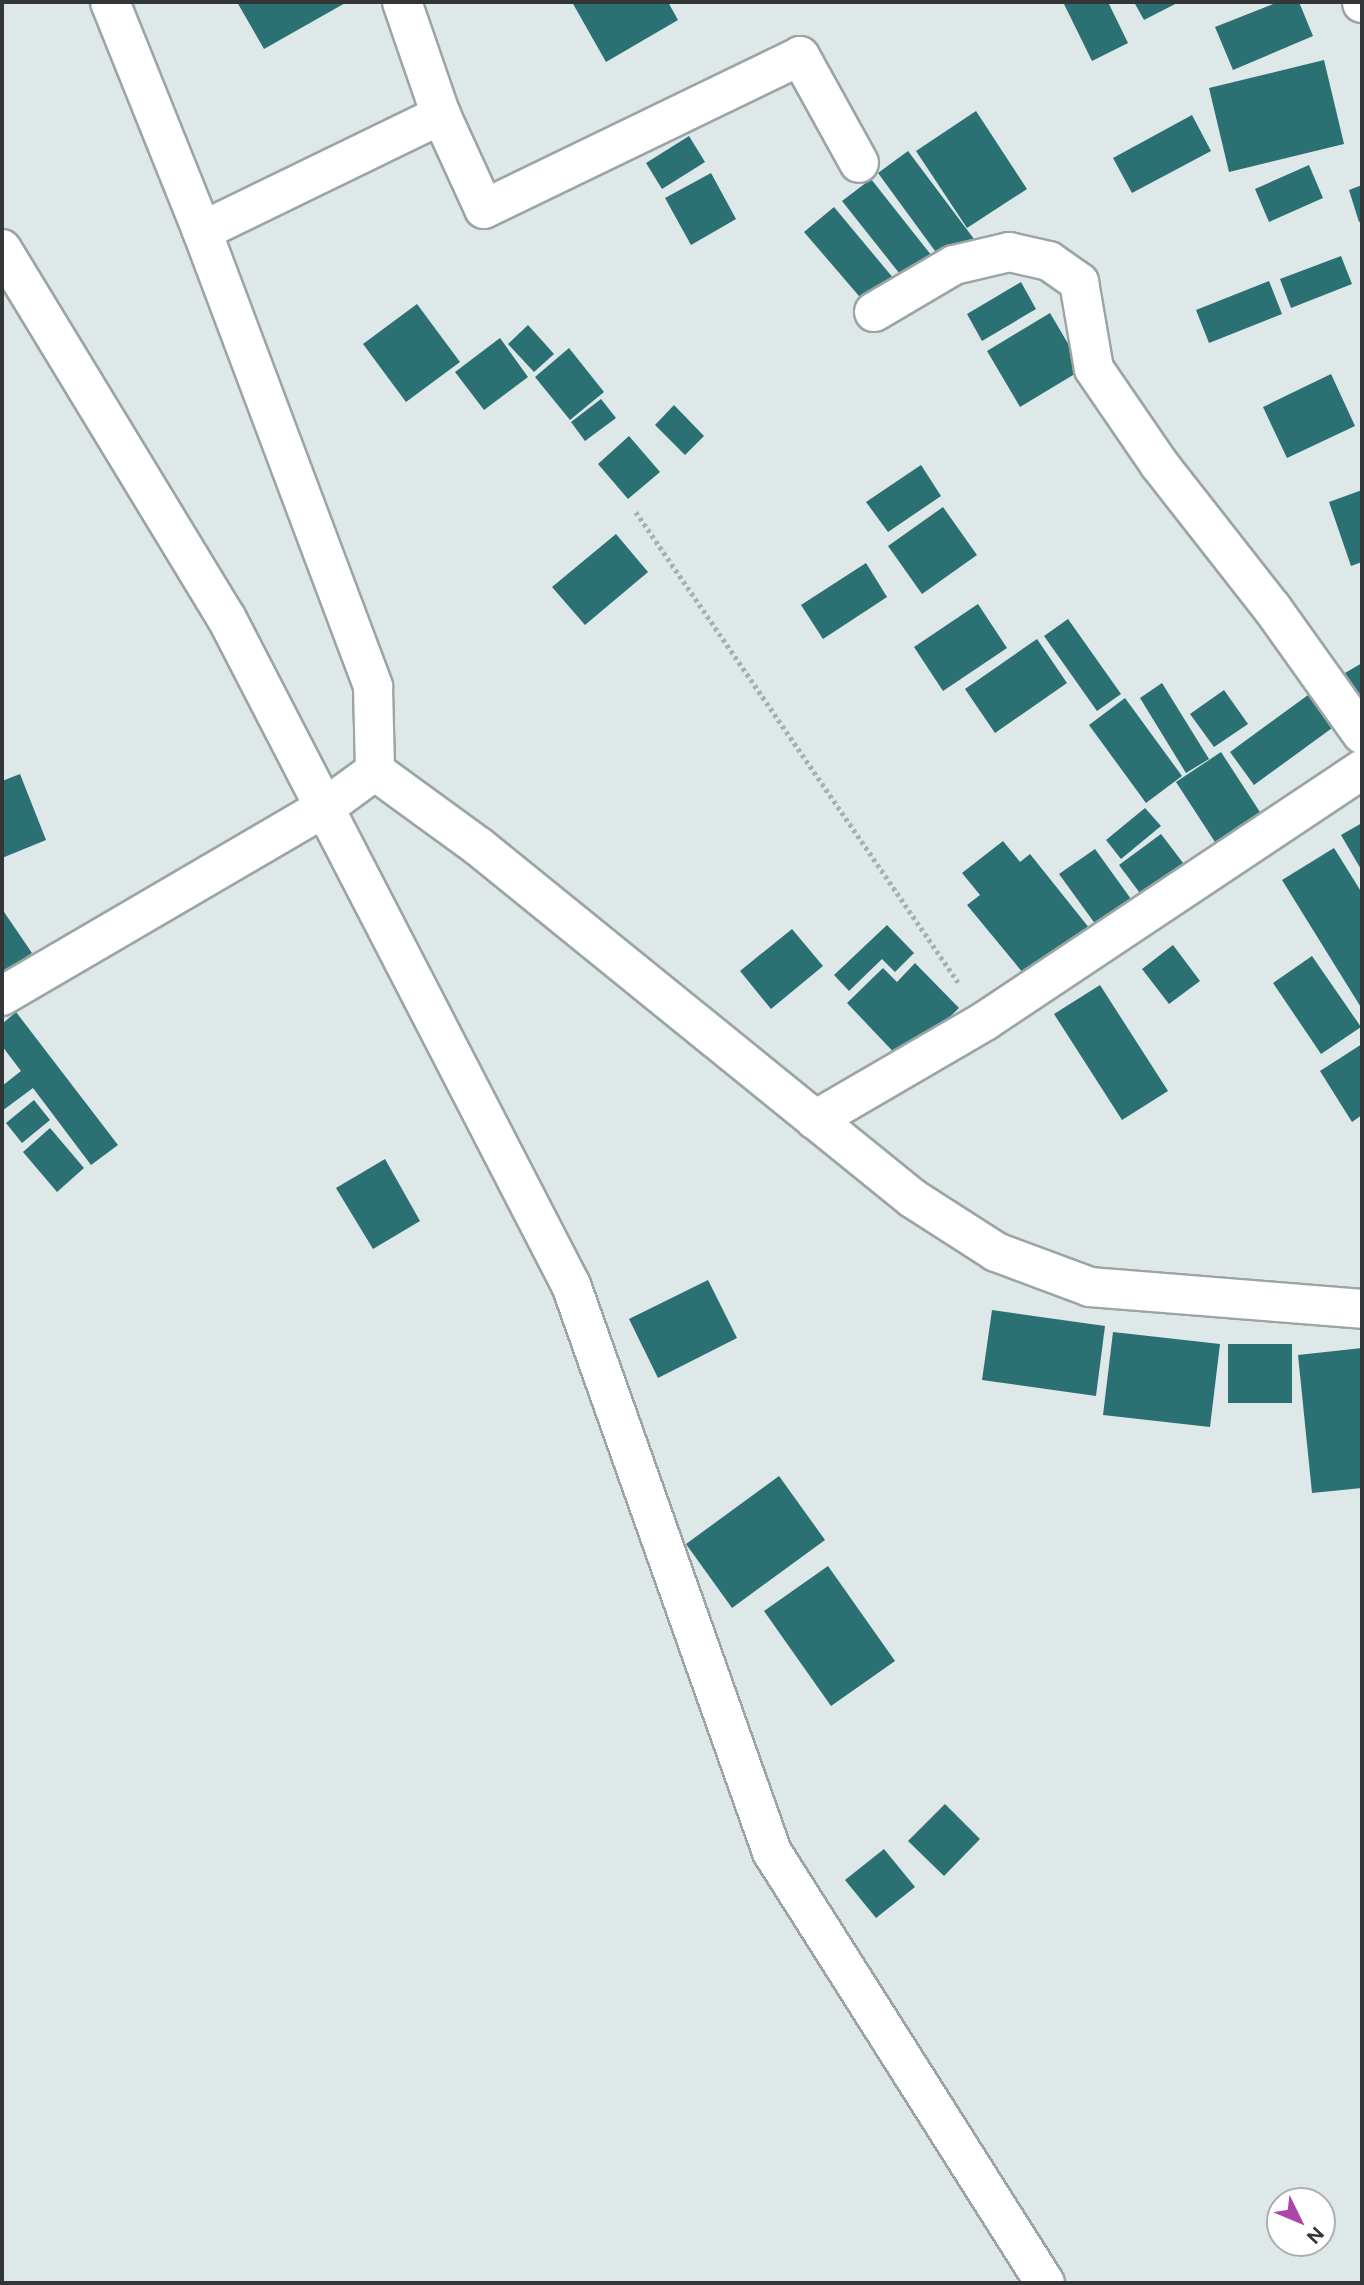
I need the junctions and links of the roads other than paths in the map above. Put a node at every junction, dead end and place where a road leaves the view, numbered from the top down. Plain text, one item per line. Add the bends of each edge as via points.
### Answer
1 (110, 2) edge
2 (402, 2) edge
3 (441, 115) junction
4 (859, 163) dead end
5 (202, 230) junction
6 (2, 249) edge
7 (874, 312) dead end
8 (1362, 734) edge
9 (1362, 770) edge
10 (375, 771) junction
11 (324, 808) junction
12 (2, 996) edge
13 (815, 1120) junction
14 (1362, 1309) edge
15 (1045, 2283) edge

1 - 5 street
2 - 3 street
3 - 4 street via 484,209 800,56
3 - 5 street
5 - 10 street via 373,687
6 - 11 street via 226,617
7 - 8 street via 954,265 1009,252 1049,261 1079,282 1094,369 1159,464 1272,608
9 - 13 street via 985,1021
10 - 11 street
10 - 13 street via 478,846
11 - 12 street
11 - 15 street via 571,1285 772,1852
13 - 14 street via 912,1198 996,1252 1090,1287

